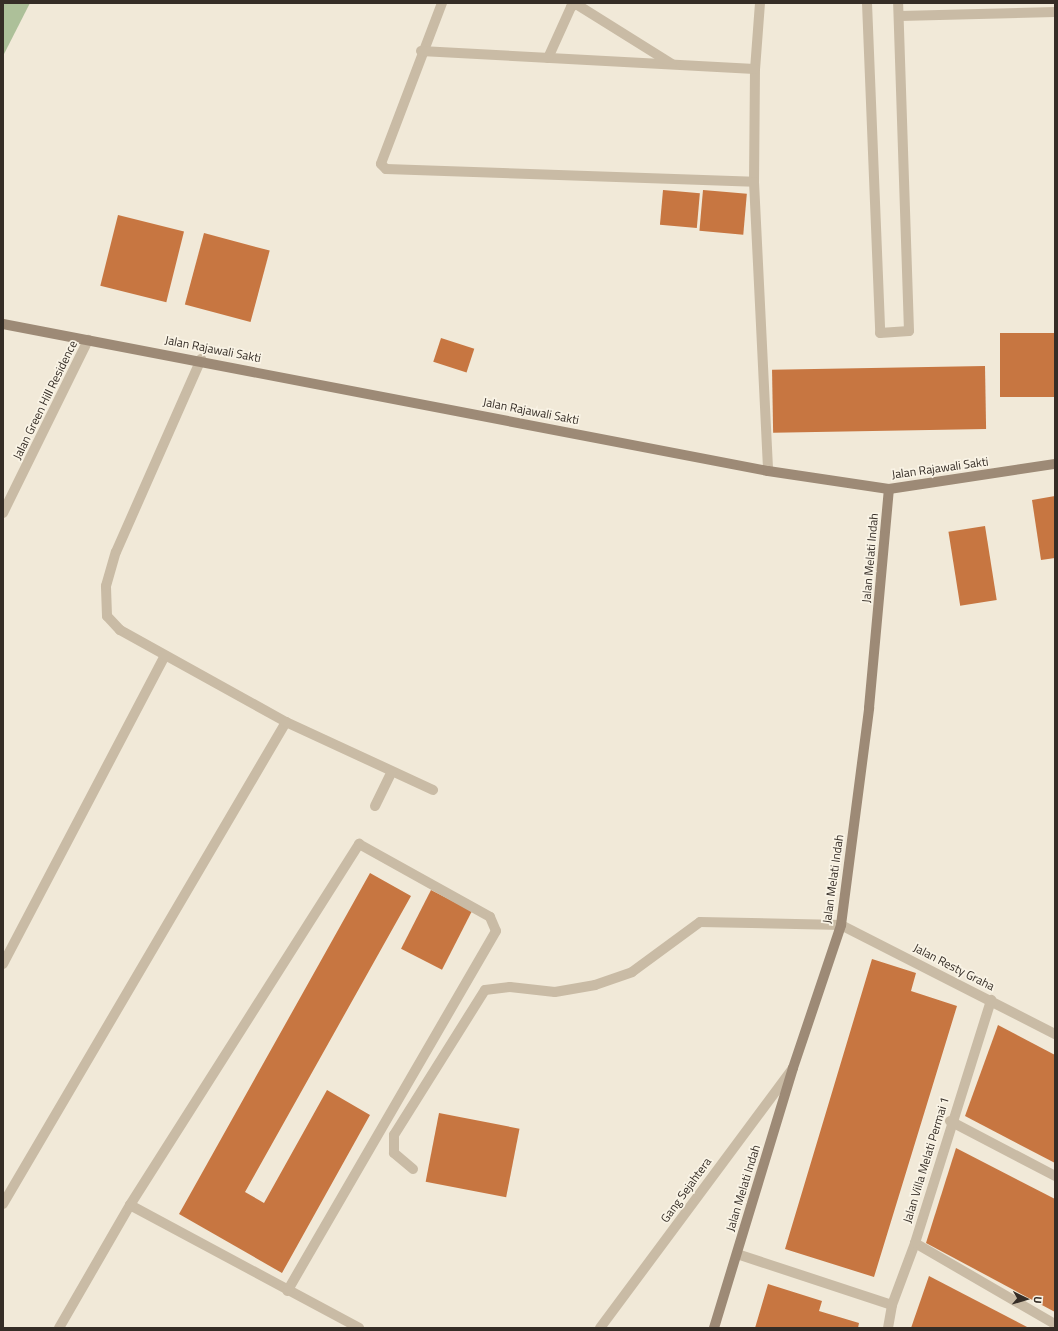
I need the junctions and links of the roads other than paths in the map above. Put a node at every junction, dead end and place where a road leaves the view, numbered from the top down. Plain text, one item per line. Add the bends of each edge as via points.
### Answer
1 (442, 3) edge
2 (760, 3) edge
3 (867, 3) edge
4 (898, 3) edge
5 (1055, 12) edge
6 (900, 16) junction
7 (421, 51) junction
8 (548, 58) junction
9 (674, 65) junction
10 (755, 69) junction
11 (754, 182) junction
12 (3, 324) edge
13 (88, 340) junction
14 (201, 360) junction
15 (1055, 464) edge
16 (768, 471) junction
17 (889, 489) junction
18 (3, 513) edge
19 (165, 656) junction
20 (286, 722) junction
21 (391, 773) junction
22 (433, 790) dead end
23 (375, 806) dead end
24 (841, 925) junction
25 (3, 964) edge
26 (991, 1000) junction
27 (1055, 1034) edge
28 (793, 1068) junction
29 (950, 1121) junction
30 (414, 1170) dead end
31 (1055, 1176) edge
32 (3, 1204) edge
33 (130, 1205) junction
34 (915, 1243) junction
35 (737, 1254) junction
36 (288, 1291) junction
37 (892, 1305) junction
38 (1055, 1324) edge
39 (59, 1328) edge
40 (359, 1328) edge
41 (600, 1328) edge
42 (714, 1328) edge
43 (888, 1328) edge

1 - 7 street
2 - 10 street
3 - 6 street via 880,333 909,331
4 - 6 street
5 - 6 street
7 - 8 street
7 - 11 street via 381,164 388,170
8 - 9 street
8 - 9 street via 571,7 576,4
9 - 10 street
10 - 11 street
11 - 16 street
12 - 13 main road, Jalan Rajawali Sakti
13 - 14 main road, Jalan Rajawali Sakti
13 - 18 street, Jalan Green Hill Residence
14 - 16 main road, Jalan Rajawali Sakti
14 - 19 street via 116,552 106,586 107,616 120,630
15 - 17 main road, Jalan Rajawali Sakti
16 - 17 main road, Jalan Rajawali Sakti
17 - 24 main road, Jalan Melati Indah via 869,708
19 - 20 street
19 - 25 street
20 - 21 street
20 - 32 street
21 - 22 street
21 - 23 street
24 - 26 street, Jalan Resty Graha
24 - 28 main road, Jalan Melati Indah
24 - 30 street via 700,922 632,972 595,985 554,992 510,987 485,990 394,1135 394,1153
26 - 27 street, Jalan Resty Graha
26 - 29 street, Jalan Villa Melati Permai 1
28 - 35 main road, Jalan Melati Indah
28 - 41 street, Gang Sejahtera
29 - 31 street
29 - 34 street, Jalan Villa Melati Permai 1
33 - 36 street
33 - 36 street via 359,844 490,917 496,932
33 - 39 street
34 - 37 street, Jalan Villa Melati Permai 1
34 - 38 street
35 - 37 street
35 - 42 main road, Jalan Melati Indah
36 - 40 street
37 - 43 street, Jalan Villa Melati Permai 1

